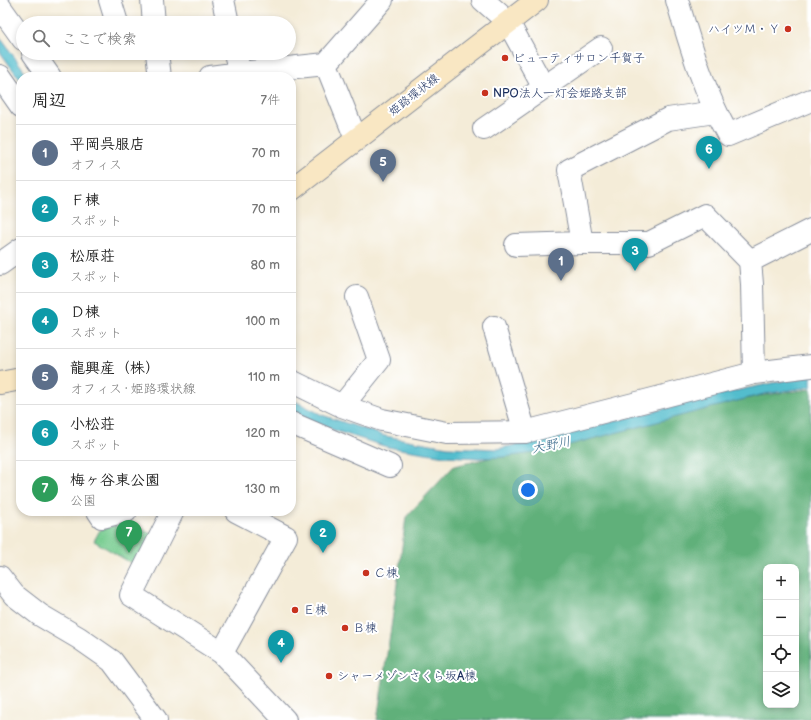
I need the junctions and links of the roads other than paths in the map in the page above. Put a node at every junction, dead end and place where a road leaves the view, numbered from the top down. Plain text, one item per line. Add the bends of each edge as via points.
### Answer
1 (110, 0) edge
2 (152, 0) edge
3 (223, 0) edge
4 (382, 0) edge
5 (483, 0) edge
6 (537, 0) edge
7 (677, 0) edge
8 (0, 7) edge
9 (115, 16) edge
10 (153, 16) edge
11 (226, 16) edge
12 (508, 22) junction
13 (16, 29) edge
14 (601, 48) dead end
15 (38, 60) edge
16 (158, 60) edge
17 (238, 63) edge
18 (326, 64) junction
19 (46, 72) edge
20 (159, 72) edge
21 (220, 72) edge
22 (0, 76) edge
23 (544, 88) junction
24 (16, 99) edge
25 (811, 100) edge
26 (715, 112) junction
27 (484, 128) dead end
28 (356, 139) junction
29 (296, 186) edge
30 (811, 230) edge
31 (582, 243) junction
32 (516, 245) dead end
33 (16, 253) edge
34 (750, 261) junction
35 (0, 264) edge
36 (357, 297) dead end
37 (494, 327) dead end
38 (811, 366) edge
39 (754, 373) junction
40 (16, 380) edge
41 (296, 383) edge
42 (0, 384) edge
43 (342, 406) junction
44 (296, 425) edge
45 (525, 432) junction
46 (390, 466) dead end
47 (170, 516) edge
48 (246, 516) edge
49 (0, 577) edge
50 (222, 653) junction
51 (156, 720) edge
52 (285, 720) edge

1 - 9 street
2 - 10 street
3 - 11 street
4 - 18 street
5 - 12 street
6 - 12 main road, 姫路環状線
7 - 26 street via 692,52
8 - 13 street
12 - 23 street
12 - 28 main road, 姫路環状線
14 - 23 street
15 - 19 street
16 - 20 street
17 - 18 street
17 - 21 street
18 - 28 street
22 - 24 street
23 - 27 street
25 - 26 street via 728,135
26 - 31 street via 668,119 569,170
28 - 29 main road, 姫路環状線
30 - 34 street
31 - 32 street
31 - 34 street via 649,243 705,215
33 - 35 street
34 - 39 street
36 - 43 street via 379,360
37 - 45 street
38 - 39 street
39 - 45 street
40 - 42 main road
41 - 43 street
43 - 45 street via 382,420 447,433
44 - 46 street
47 - 50 street via 131,595
48 - 50 street via 286,537
49 - 51 street via 14,595 40,615 112,660
50 - 52 street

